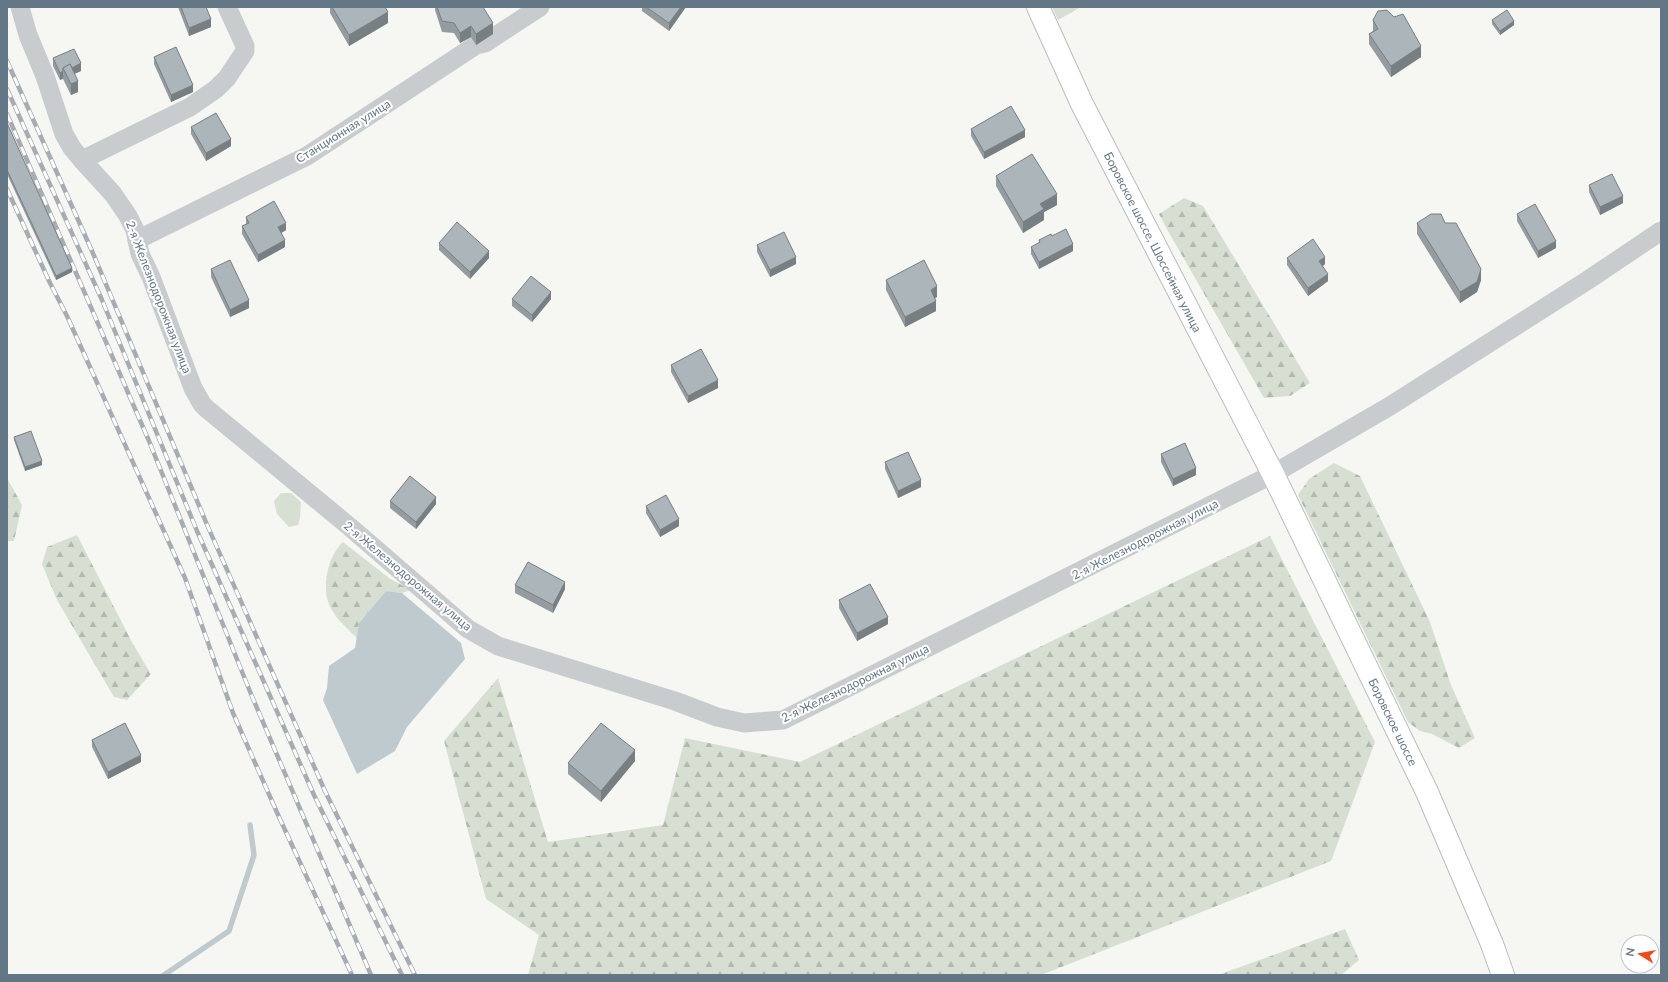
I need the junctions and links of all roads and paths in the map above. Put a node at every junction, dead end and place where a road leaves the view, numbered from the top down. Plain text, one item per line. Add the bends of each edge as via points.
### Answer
1 (20, 7) edge
2 (227, 7) edge
3 (540, 7) edge
4 (1038, 7) edge
5 (82, 160) junction
6 (1661, 231) edge
7 (137, 240) junction
8 (1273, 474) junction
9 (1503, 975) edge

1 - 5 street, 2-я Железнодорожная улица via 64,134
2 - 5 street via 245,51 227,78 190,108
3 - 7 street, Станционная улица via 485,43 476,45 307,156
4 - 8 main road, Боровское шоссе, Шоссейная улица via 1082,104
5 - 7 street, 2-я Железнодорожная улица via 113,194 128,216
6 - 8 street, 2-я Железнодорожная улица via 1390,406
7 - 8 street, 2-я Железнодорожная улица via 140,254 193,388 202,404 468,629 498,646 675,701 717,717 744,723 783,720
8 - 9 main road, Боровское шоссе via 1427,792

